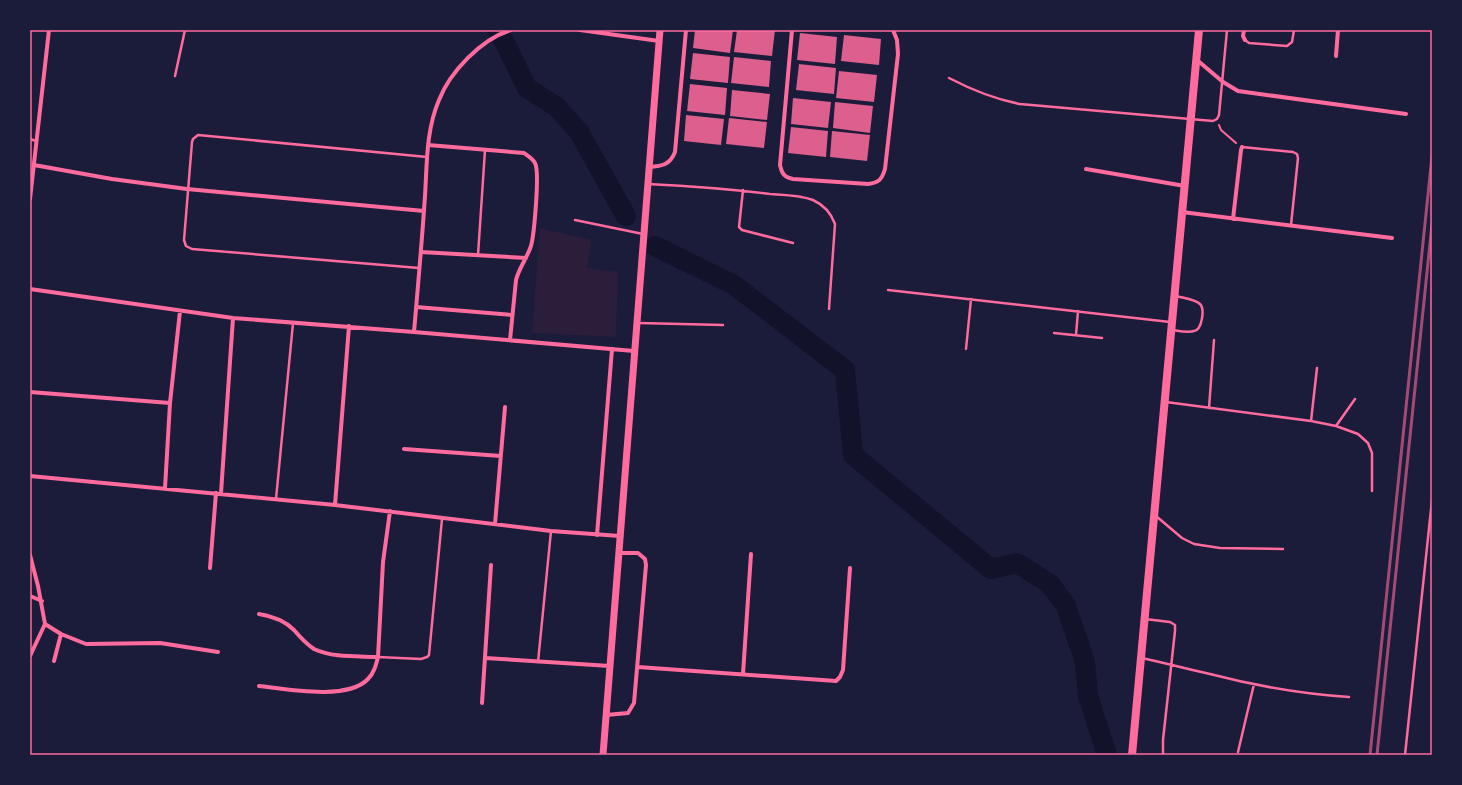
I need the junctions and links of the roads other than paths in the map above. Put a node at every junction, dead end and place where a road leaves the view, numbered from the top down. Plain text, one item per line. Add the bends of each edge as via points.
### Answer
1 (49, 30) edge
2 (185, 30) edge
3 (511, 30) edge
4 (580, 30) edge
5 (660, 30) edge
6 (686, 30) edge
7 (792, 30) edge
8 (893, 30) edge
9 (1199, 30) edge
10 (1227, 30) edge
11 (1244, 30) edge
12 (1294, 30) edge
13 (1338, 30) edge
14 (1245, 40) joint
15 (659, 41) junction
16 (1336, 56) dead end
17 (1197, 59) junction
18 (175, 76) dead end
19 (949, 78) dead end
20 (1222, 82) junction
21 (1406, 114) dead end
22 (1191, 119) junction
23 (30, 139) edge
24 (36, 141) junction
25 (428, 145) junction
26 (1242, 147) joint
27 (485, 150) junction
28 (428, 157) junction
29 (34, 165) junction
30 (649, 167) junction
31 (1086, 169) dead end
32 (648, 184) junction
33 (1185, 186) junction
34 (187, 189) junction
35 (743, 190) junction
36 (30, 199) edge
37 (424, 211) junction
38 (1182, 212) junction
39 (1233, 219) junction
40 (575, 220) dead end
41 (1290, 226) junction
42 (644, 234) junction
43 (1392, 238) dead end
44 (793, 243) dead end
45 (421, 252) junction
46 (478, 256) junction
47 (526, 258) junction
48 (419, 268) junction
49 (30, 289) edge
50 (888, 290) dead end
51 (1175, 295) junction
52 (971, 299) junction
53 (416, 307) junction
54 (829, 309) dead end
55 (180, 311) junction
56 (1078, 312) junction
57 (512, 315) junction
58 (234, 318) junction
59 (293, 323) junction
60 (636, 323) junction
61 (723, 325) dead end
62 (349, 326) junction
63 (1172, 326) junction
64 (414, 332) junction
65 (1054, 333) dead end
66 (1076, 335) junction
67 (1102, 338) dead end
68 (510, 340) junction
69 (1214, 340) dead end
70 (612, 349) junction
71 (966, 349) dead end
72 (634, 351) junction
73 (1317, 368) dead end
74 (30, 392) edge
75 (1355, 399) dead end
76 (1165, 402) junction
77 (170, 403) junction
78 (505, 407) dead end
79 (1209, 408) junction
80 (1311, 422) junction
81 (1336, 426) junction
82 (404, 449) dead end
83 (501, 456) junction
84 (30, 476) edge
85 (165, 488) junction
86 (1372, 491) dead end
87 (219, 493) junction
88 (276, 499) junction
89 (1432, 500) edge
90 (335, 505) junction
91 (390, 511) junction
92 (1154, 515) junction
93 (442, 519) junction
94 (495, 524) junction
95 (551, 532) junction
96 (597, 535) junction
97 (620, 536) junction
98 (1283, 549) dead end
99 (618, 553) junction
100 (751, 554) dead end
101 (30, 555) edge
102 (491, 565) dead end
103 (210, 568) dead end
104 (850, 568) dead end
105 (30, 596) edge
106 (42, 601) junction
107 (259, 614) dead end
108 (1145, 619) junction
109 (45, 624) junction
110 (61, 634) junction
111 (218, 652) dead end
112 (30, 656) edge
113 (378, 657) junction
114 (485, 658) junction
115 (1141, 658) junction
116 (54, 660) dead end
117 (538, 662) junction
118 (1172, 664) junction
119 (610, 666) junction
120 (638, 667) junction
121 (742, 674) junction
122 (1254, 684) junction
123 (259, 686) dead end
124 (1349, 697) dead end
125 (482, 703) dead end
126 (606, 715) junction
127 (1238, 752) dead end
128 (603, 755) edge
129 (1132, 755) edge
130 (1163, 755) edge
131 (1405, 755) edge

1 - 24 street
2 - 18 lane
3 - 25 street via 493,38 465,61 446,85 435,111
4 - 15 street
5 - 15 street
6 - 30 street via 675,152 669,163 664,166
7 - 8 street via 780,166 782,172 786,177 793,179 868,184 880,180 885,169 898,54
9 - 17 main road
10 - 20 lane
11 - 14 street
12 - 14 lane via 1292,42 1287,46 1250,43
13 - 16 street
15 - 30 street
17 - 20 street
17 - 22 main road
19 - 22 lane via 998,100 1020,104
20 - 21 street via 1243,92
20 - 22 lane via 1217,120
22 - 33 main road
23 - 24 lane
24 - 29 street
25 - 27 street
25 - 28 street
26 - 39 street
26 - 41 lane via 1297,154
27 - 46 lane
27 - 47 street via 524,154 535,163 537,178 532,241
28 - 34 lane via 198,135 192,142
28 - 37 street
29 - 34 street
29 - 36 street
30 - 32 street
31 - 33 street
32 - 35 lane
32 - 42 street
33 - 38 main road
34 - 37 street
34 - 48 lane via 184,243 188,248
35 - 44 lane via 739,228
35 - 54 lane via 808,199 822,205 831,213 835,224
37 - 45 street
38 - 39 street
38 - 51 main road
39 - 41 street
40 - 42 lane
41 - 43 street
42 - 60 street
45 - 46 street
45 - 48 street
46 - 47 street
47 - 57 street via 516,280
48 - 53 street
49 - 55 street
50 - 52 lane
51 - 63 main road
51 - 63 lane via 1197,302 1203,310 1198,329 1194,331
52 - 56 lane
52 - 71 lane
53 - 57 street
53 - 64 street
55 - 58 street
55 - 77 street
56 - 63 lane
56 - 66 lane
57 - 68 street
58 - 59 street
58 - 87 street
59 - 62 street
59 - 88 lane
60 - 61 lane
60 - 72 street
62 - 64 street
62 - 90 street
63 - 76 main road
64 - 68 street
65 - 66 lane
66 - 67 lane
68 - 70 street
69 - 79 lane
70 - 72 street
70 - 96 street
72 - 97 street
73 - 80 lane
74 - 77 street
75 - 81 lane
76 - 79 lane
76 - 92 main road
77 - 85 street
78 - 83 street
79 - 80 lane
80 - 81 lane
81 - 86 lane via 1358,434 1368,443 1372,453
82 - 83 street
83 - 94 street
84 - 85 street
85 - 87 street
87 - 88 street
87 - 103 street
88 - 90 street
89 - 131 lane
90 - 91 street
91 - 93 street
91 - 113 street via 383,562
92 - 98 lane via 1182,538 1194,544 1220,548
92 - 108 main road
93 - 94 street
93 - 113 lane via 429,654 421,659
94 - 95 street
95 - 96 street
95 - 117 lane
96 - 97 street
97 - 99 street
99 - 119 street
99 - 120 street via 638,554 645,559
100 - 121 street
101 - 106 street
102 - 114 street
104 - 121 street via 843,670 836,681
105 - 106 street
106 - 109 street
107 - 113 street via 287,624 307,644 320,651 335,655
108 - 115 main road
108 - 118 lane via 1175,625
109 - 110 street
109 - 112 street
110 - 111 street via 90,645 153,643
110 - 116 street
113 - 123 street via 369,679 350,690 316,692
114 - 117 street
114 - 125 street
115 - 118 lane
115 - 129 main road
117 - 119 street
118 - 122 lane
118 - 130 lane
119 - 126 street
120 - 121 street
120 - 126 street via 632,710 622,715
122 - 124 lane via 1282,690
122 - 127 lane
126 - 128 street

